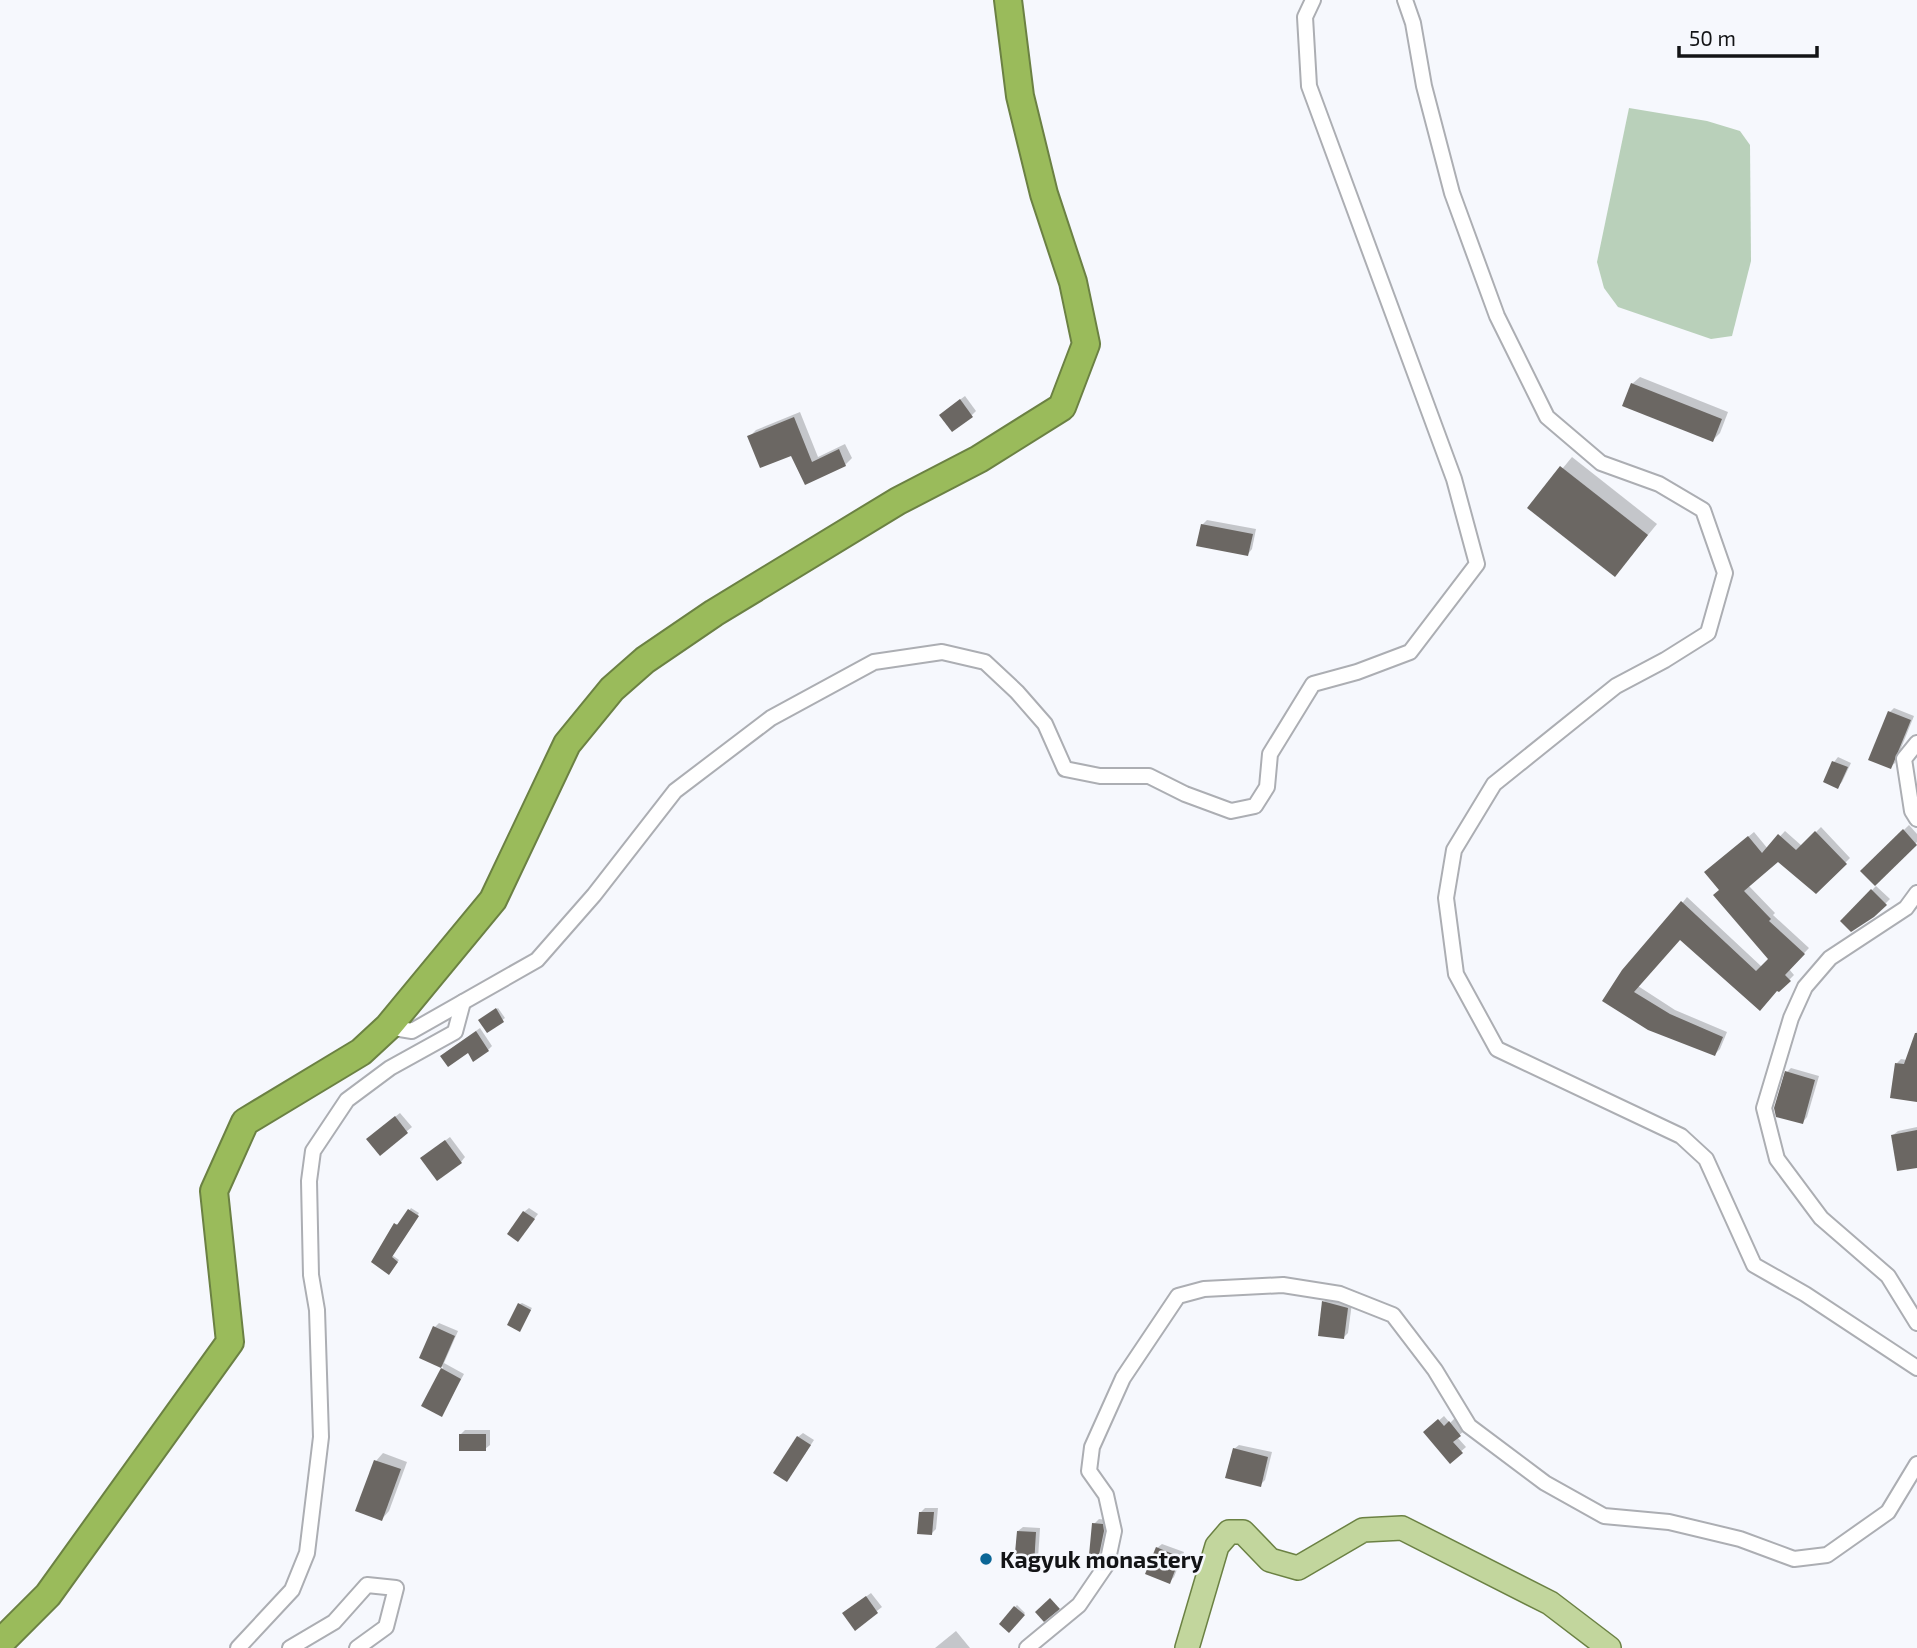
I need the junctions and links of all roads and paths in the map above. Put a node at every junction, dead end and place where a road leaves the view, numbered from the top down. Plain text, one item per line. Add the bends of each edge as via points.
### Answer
1 (1008, 0) edge
2 (1313, 0) edge
3 (1405, 0) edge
4 (1917, 743) edge
5 (1917, 819) edge
6 (1917, 893) edge
7 (464, 1002) junction
8 (388, 1027) junction
9 (1917, 1323) edge
10 (1917, 1368) edge
11 (1917, 1464) edge
12 (0, 1643) edge
13 (238, 1648) edge
14 (290, 1648) edge
15 (356, 1648) edge
16 (1027, 1648) edge
17 (1187, 1648) edge
18 (1609, 1648) edge

1 - 8 highway via 1020,96 1086,344 1062,407 714,613 645,660 612,689 567,744 494,900
2 - 7 street via 1305,17 1310,86 1454,479 1477,564 1410,652 1313,684 1270,754 1267,787 1255,806 1231,811 1149,776 1100,776 1065,769 1045,724 985,663 942,652 874,662 771,718 675,791 537,960
3 - 10 street via 1452,193 1497,316 1547,417 1601,463 1659,484 1703,510 1725,573 1708,633 1616,686 1494,784 1454,850 1446,898 1456,974 1497,1049 1681,1136 1706,1159 1754,1265
4 - 5 street via 1904,759
6 - 9 street via 1906,908 1830,958 1805,987 1764,1108 1777,1159 1821,1218 1888,1276
7 - 8 street via 412,1031
7 - 13 street via 455,1032 390,1068 347,1100 313,1151 309,1181 311,1275 317,1310 321,1437 307,1553 292,1590
8 - 12 highway via 361,1052 245,1122 214,1191 230,1342 48,1595
11 - 16 street via 1888,1512 1827,1555 1794,1559 1740,1539 1669,1522 1604,1516 1545,1483 1469,1426 1394,1315 1340,1294 1283,1285 1204,1289 1178,1296 1160,1320 1123,1378 1092,1447 1089,1471 1106,1496 1114,1531 1107,1564 1079,1605
14 - 15 street via 334,1622 368,1585 396,1588 386,1627
17 - 18 main road via 1217,1546 1229,1532 1243,1532 1270,1560 1298,1568 1363,1530 1402,1528 1550,1603

